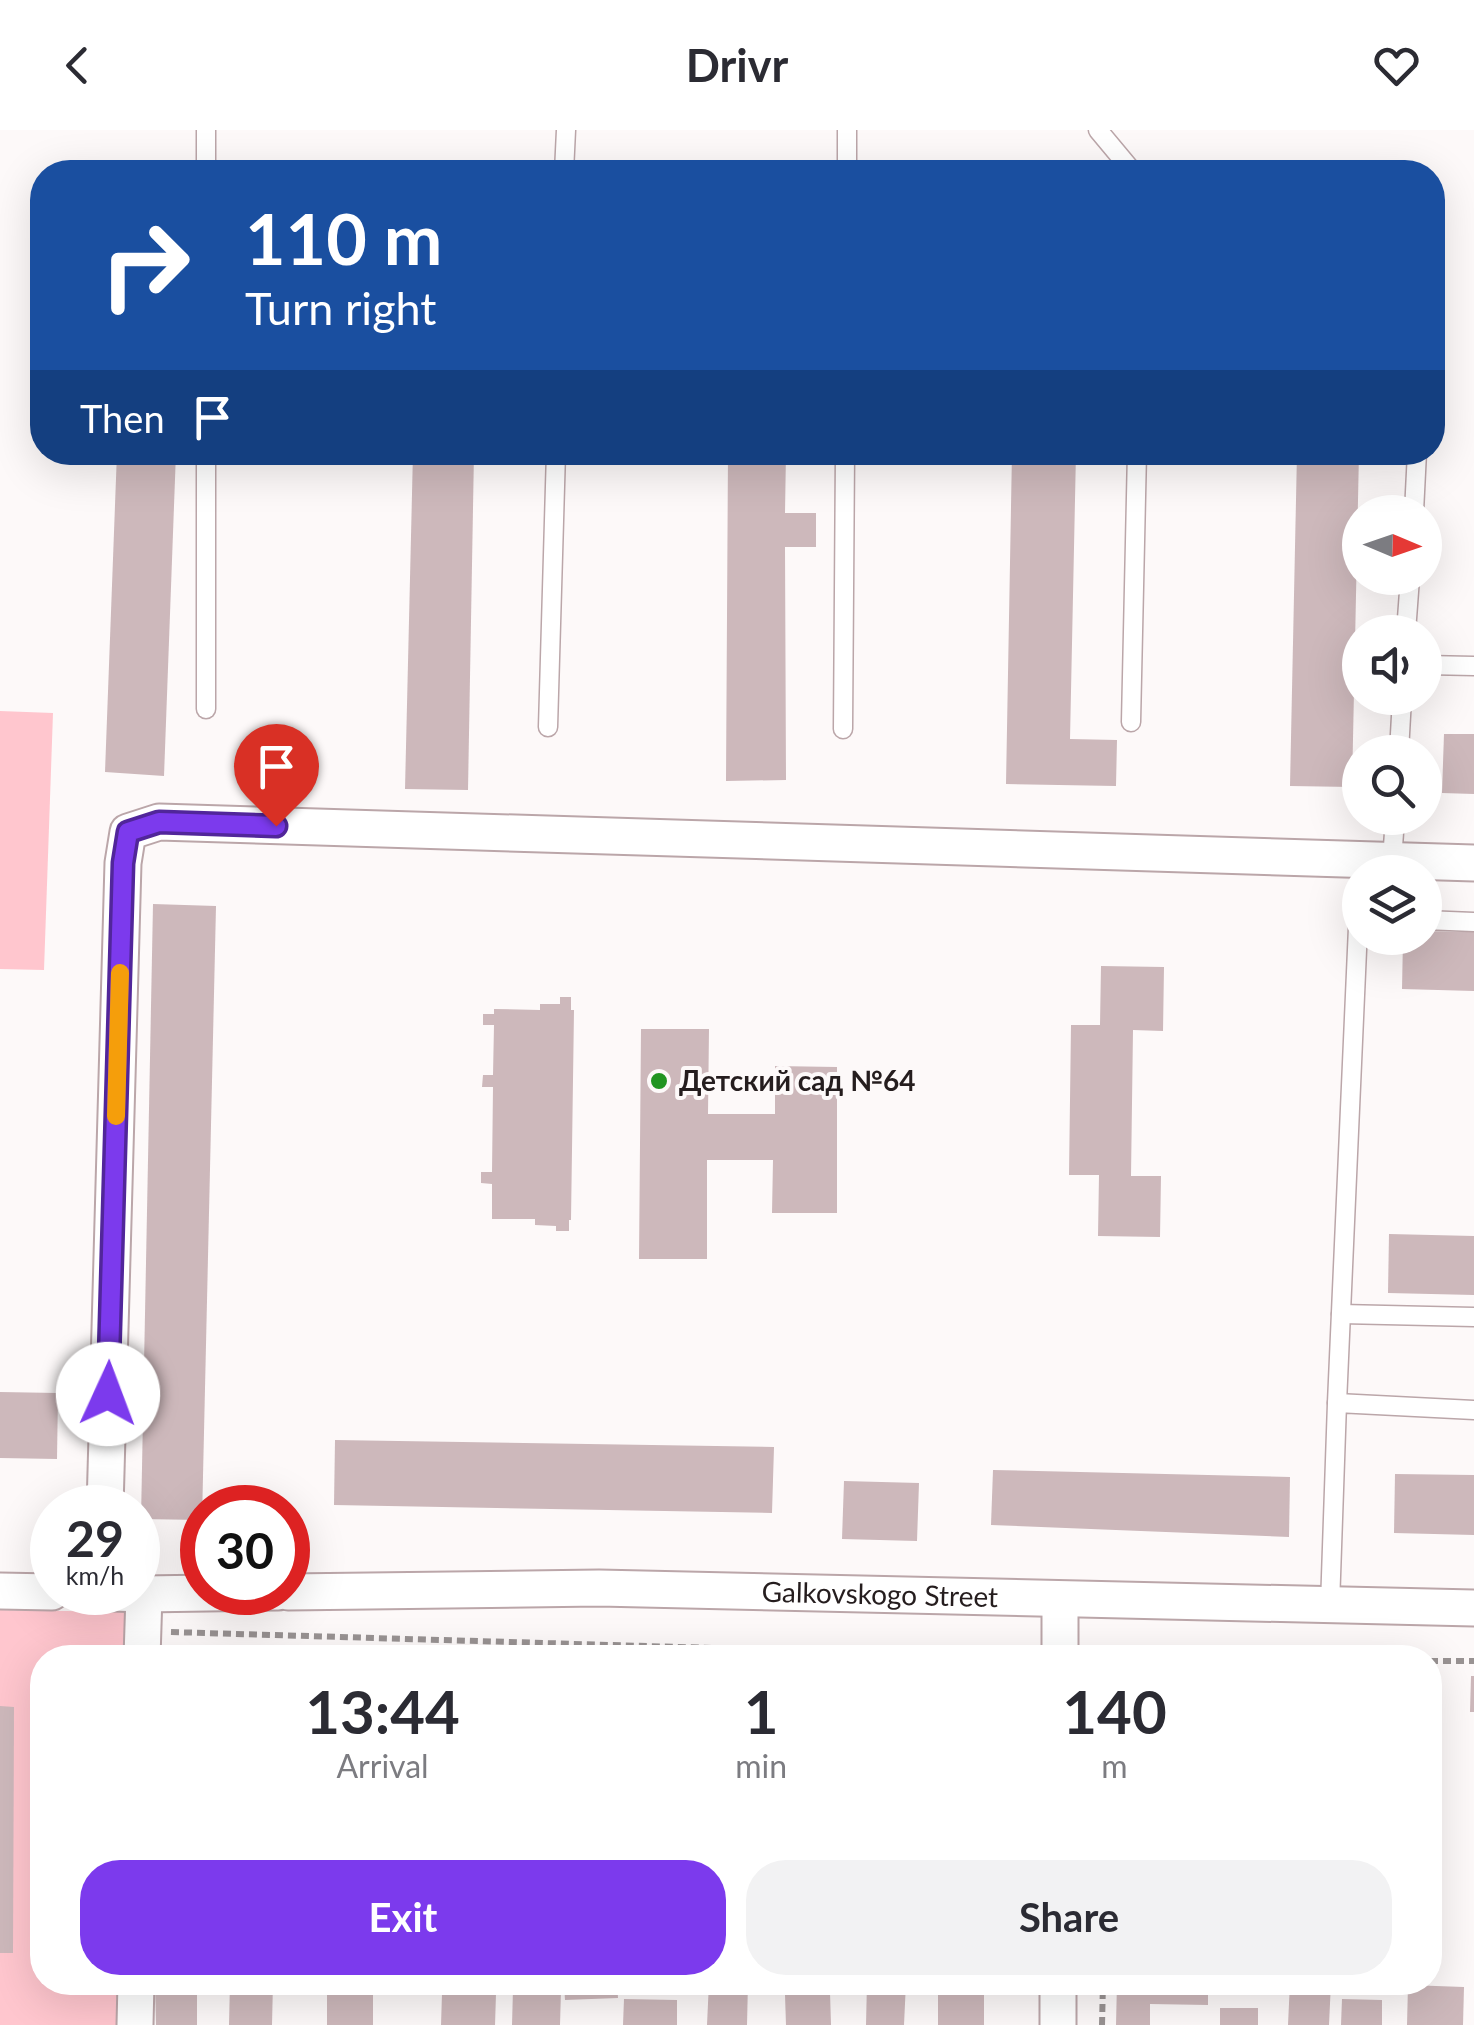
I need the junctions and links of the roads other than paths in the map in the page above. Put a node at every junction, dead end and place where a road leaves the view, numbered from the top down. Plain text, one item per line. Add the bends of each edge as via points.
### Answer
1 (206, 130) edge
2 (566, 130) edge
3 (847, 130) edge
4 (1098, 130) edge
5 (206, 160) edge
6 (565, 160) edge
7 (847, 160) edge
8 (1124, 160) edge
9 (206, 465) edge
10 (556, 465) edge
11 (845, 465) edge
12 (1137, 465) edge
13 (1417, 465) edge
14 (1415, 495) edge
15 (1442, 665) edge
16 (1474, 666) edge
17 (206, 710) dead end
18 (1130, 722) dead end
19 (548, 727) dead end
20 (843, 729) dead end
21 (1474, 863) edge
22 (1442, 865) edge
23 (1342, 868) edge
24 (1442, 921) edge
25 (1474, 922) edge
26 (1357, 955) edge
27 (1341, 1314) junction
28 (1474, 1317) edge
29 (1337, 1403) junction
30 (1474, 1410) edge
31 (106, 1485) edge
32 (0, 1590) edge
33 (30, 1591) edge
34 (310, 1592) edge
35 (1060, 1600) junction
36 (1330, 1605) junction
37 (1474, 1608) edge
38 (143, 1615) edge
39 (142, 1645) edge
40 (1060, 1645) edge
41 (136, 1995) edge
42 (1058, 1995) edge
43 (135, 2025) edge
44 (1058, 2025) edge

1 - 5 lane
2 - 6 lane
3 - 7 lane
4 - 8 lane
9 - 17 lane
10 - 19 lane
11 - 20 lane
12 - 18 lane
13 - 14 lane
15 - 16 lane
21 - 22 street
23 - 31 street via 159,822 128,832
24 - 25 lane
26 - 27 lane
27 - 28 lane
27 - 29 lane
29 - 30 lane
29 - 36 lane
32 - 33 street
34 - 35 street, Galkovskogo Street via 599,1588
35 - 36 street, Galkovskogo Street
35 - 40 street
36 - 37 street, Galkovskogo Street
38 - 39 street
41 - 43 street
42 - 44 street

